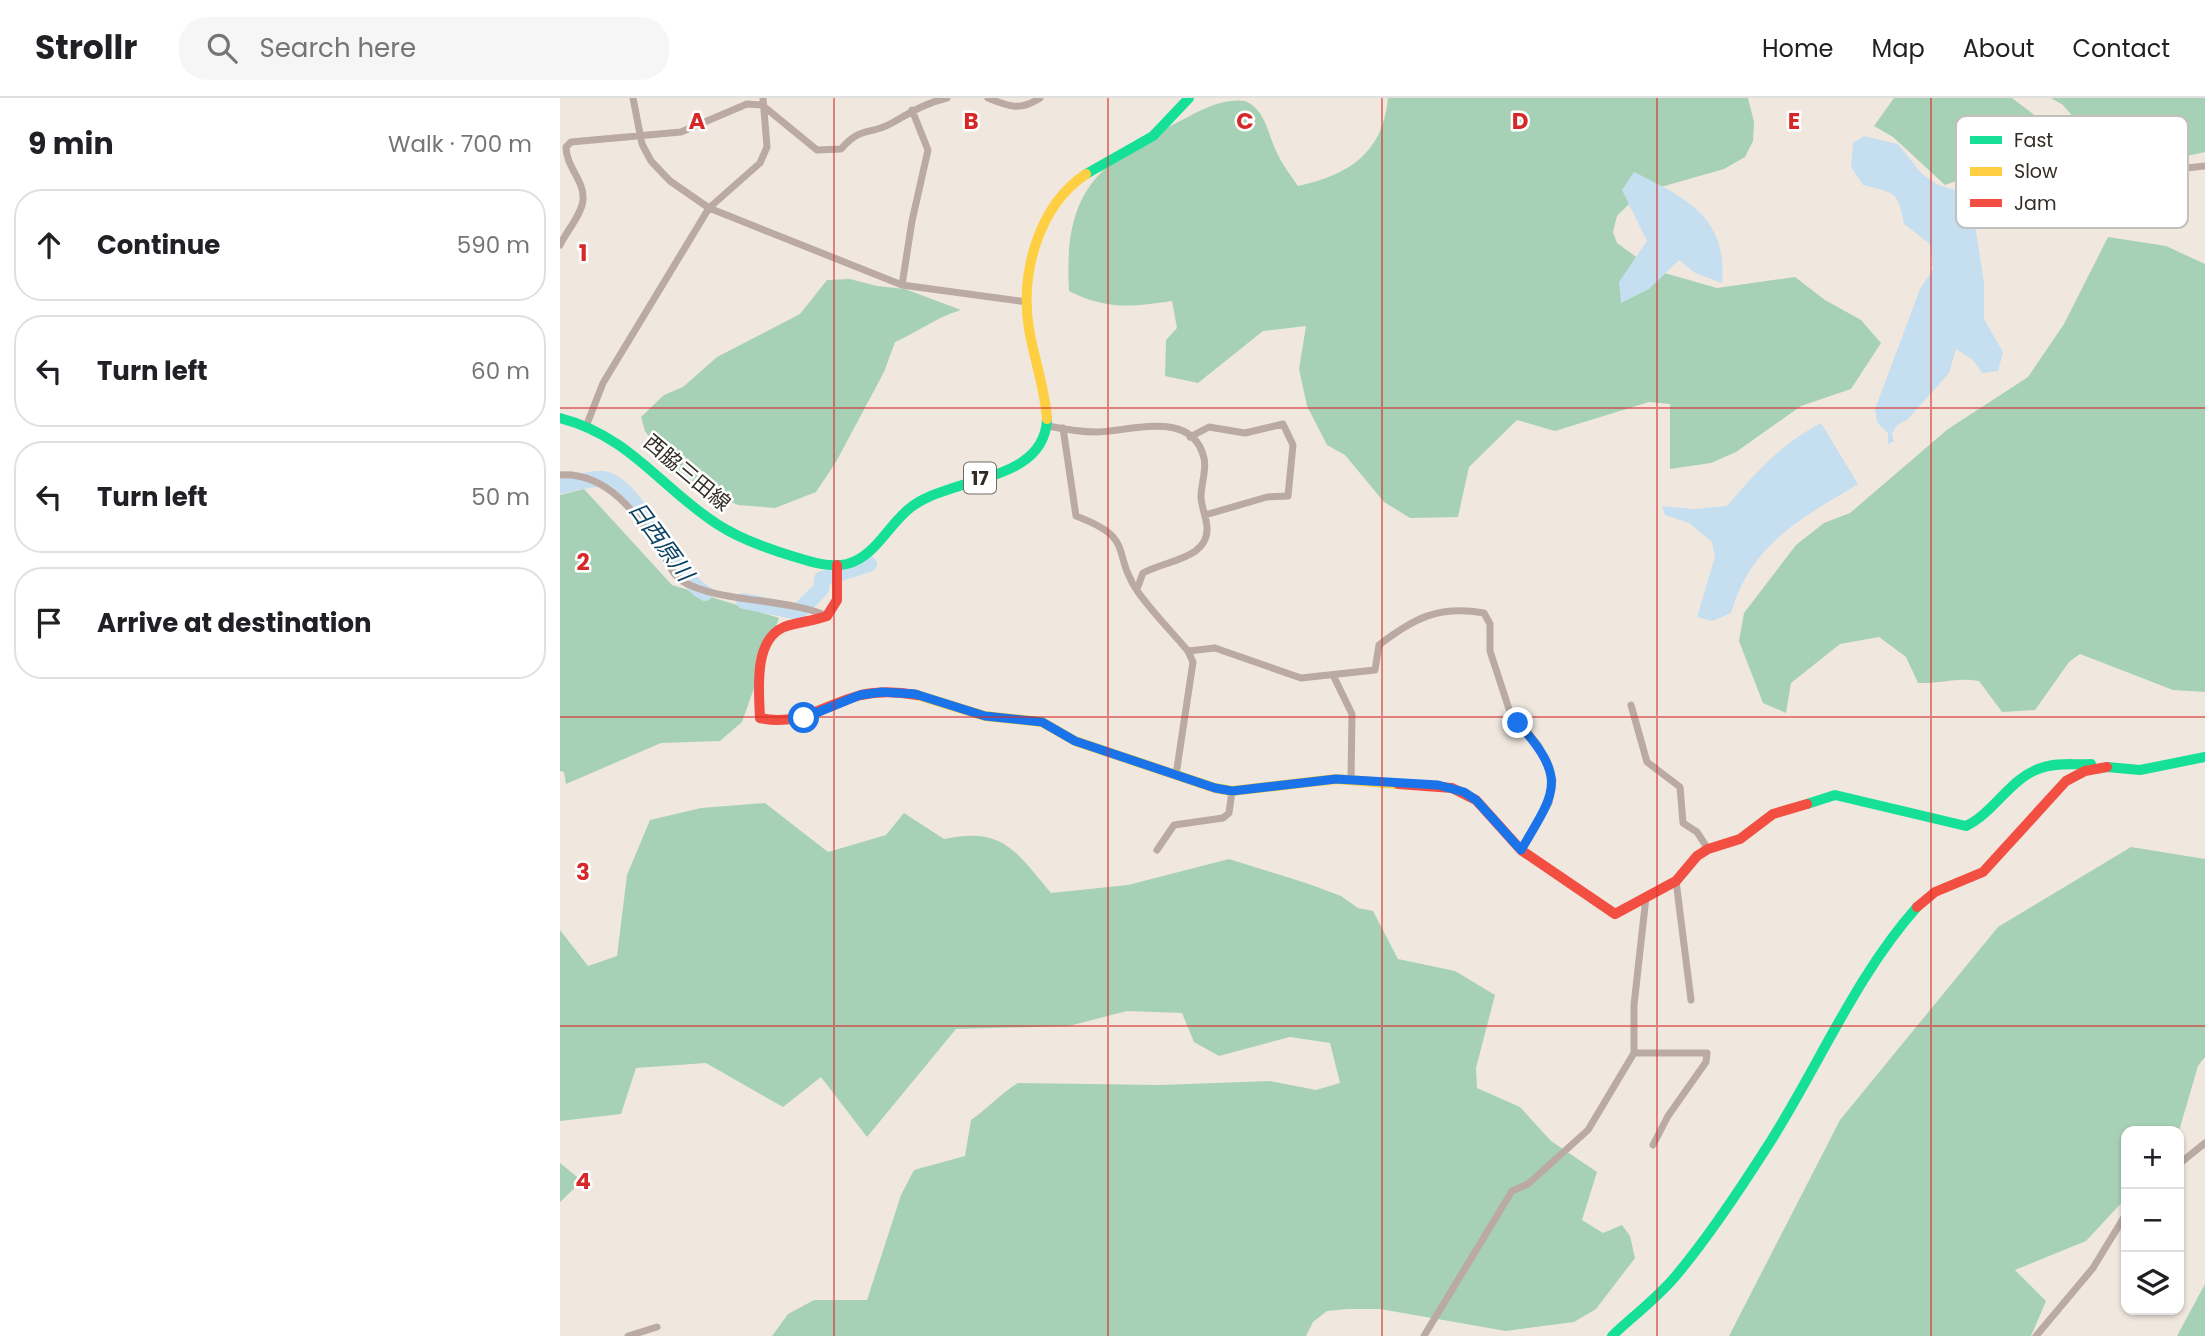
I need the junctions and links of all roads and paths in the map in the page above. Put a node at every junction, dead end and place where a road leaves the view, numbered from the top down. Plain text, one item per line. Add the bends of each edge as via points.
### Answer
1 (633, 98) edge
2 (947, 98) edge
3 (988, 98) edge
4 (1040, 98) edge
5 (1189, 98) edge
6 (763, 101) edge
7 (912, 110) junction
8 (640, 136) junction
9 (709, 208) junction
10 (560, 245) edge
11 (902, 285) junction
12 (1027, 302) junction
13 (560, 418) edge
14 (587, 424) junction
15 (1048, 426) junction
16 (1063, 428) junction
17 (1190, 437) junction
18 (560, 475) edge
19 (1205, 515) junction
20 (837, 565) junction
21 (1137, 590) junction
22 (827, 616) junction
23 (1188, 651) junction
24 (1334, 677) junction
25 (1631, 705) dead end
26 (2205, 757) edge
27 (2093, 769) junction
28 (1176, 775) junction
29 (1351, 779) junction
30 (1232, 791) junction
31 (1707, 849) junction
32 (1157, 850) dead end
33 (1521, 850) junction
34 (1676, 881) junction
35 (1646, 897) junction
36 (1691, 1000) dead end
37 (1634, 1053) junction
38 (2205, 1143) edge
39 (1653, 1146) dead end
40 (2184, 1160) edge
41 (2121, 1222) edge
42 (657, 1327) dead end
43 (628, 1336) edge
44 (1424, 1336) edge
45 (1612, 1336) edge
46 (2036, 1336) edge

1 - 8 street
2 - 7 street
3 - 4 street via 1018,108
5 - 12 street via 1154,135 1083,178 1057,200 1041,231
6 - 7 street via 817,150 841,149 867,129 887,126
6 - 8 street via 681,132
6 - 9 street via 767,147 760,163
7 - 11 street via 928,150
8 - 9 street via 651,161 670,181
8 - 10 street via 571,142 566,147 566,160 582,188 583,200
9 - 11 street
9 - 14 street via 603,383
11 - 12 street
12 - 15 street
13 - 14 street, 西脇三田線
14 - 20 street, 西脇三田線 via 616,439 680,496 732,533 806,560
15 - 16 street
15 - 20 street, 17 via 1039,449 1029,458 914,505 871,552 851,564
16 - 17 street via 1095,432 1151,424
16 - 21 street via 1076,516 1104,526 1116,539
17 - 19 street via 1204,459 1201,496
17 - 19 street via 1209,428 1245,433 1283,424 1293,446 1288,496 1267,497
18 - 22 street via 595,478 614,493 683,582 813,609
19 - 21 street via 1206,541 1200,550 1143,572
20 - 22 street via 836,600
21 - 23 street
22 - 28 street via 771,635 765,646 759,691 760,718 778,722 804,718 860,695 915,694 985,716 1042,722 1075,741
23 - 24 street via 1215,648 1301,678
23 - 28 street via 1194,673
24 - 29 street via 1352,714
24 - 33 street via 1375,670 1379,645 1430,614 1458,608 1484,613 1490,624 1490,651 1509,709 1539,746 1553,780 1549,803
25 - 31 street via 1647,762 1680,788 1683,823 1697,832
26 - 27 street via 2140,770
27 - 31 street via 2091,764 2043,766 2025,774 1986,817 1966,826 1835,795 1773,814 1740,839
27 - 45 street via 2066,781 1983,872 1935,892 1897,929 1845,1009 1768,1146 1674,1278
28 - 30 street
29 - 30 street
29 - 33 street via 1438,785 1464,792
30 - 32 street via 1229,813 1223,818 1174,825
31 - 34 street
33 - 35 street via 1615,914
34 - 35 street
34 - 36 street
35 - 37 street via 1634,1005
37 - 39 street via 1707,1053 1706,1062
37 - 44 street via 1588,1130 1528,1184 1512,1191
38 - 40 street
41 - 46 street via 2093,1268
42 - 43 street

